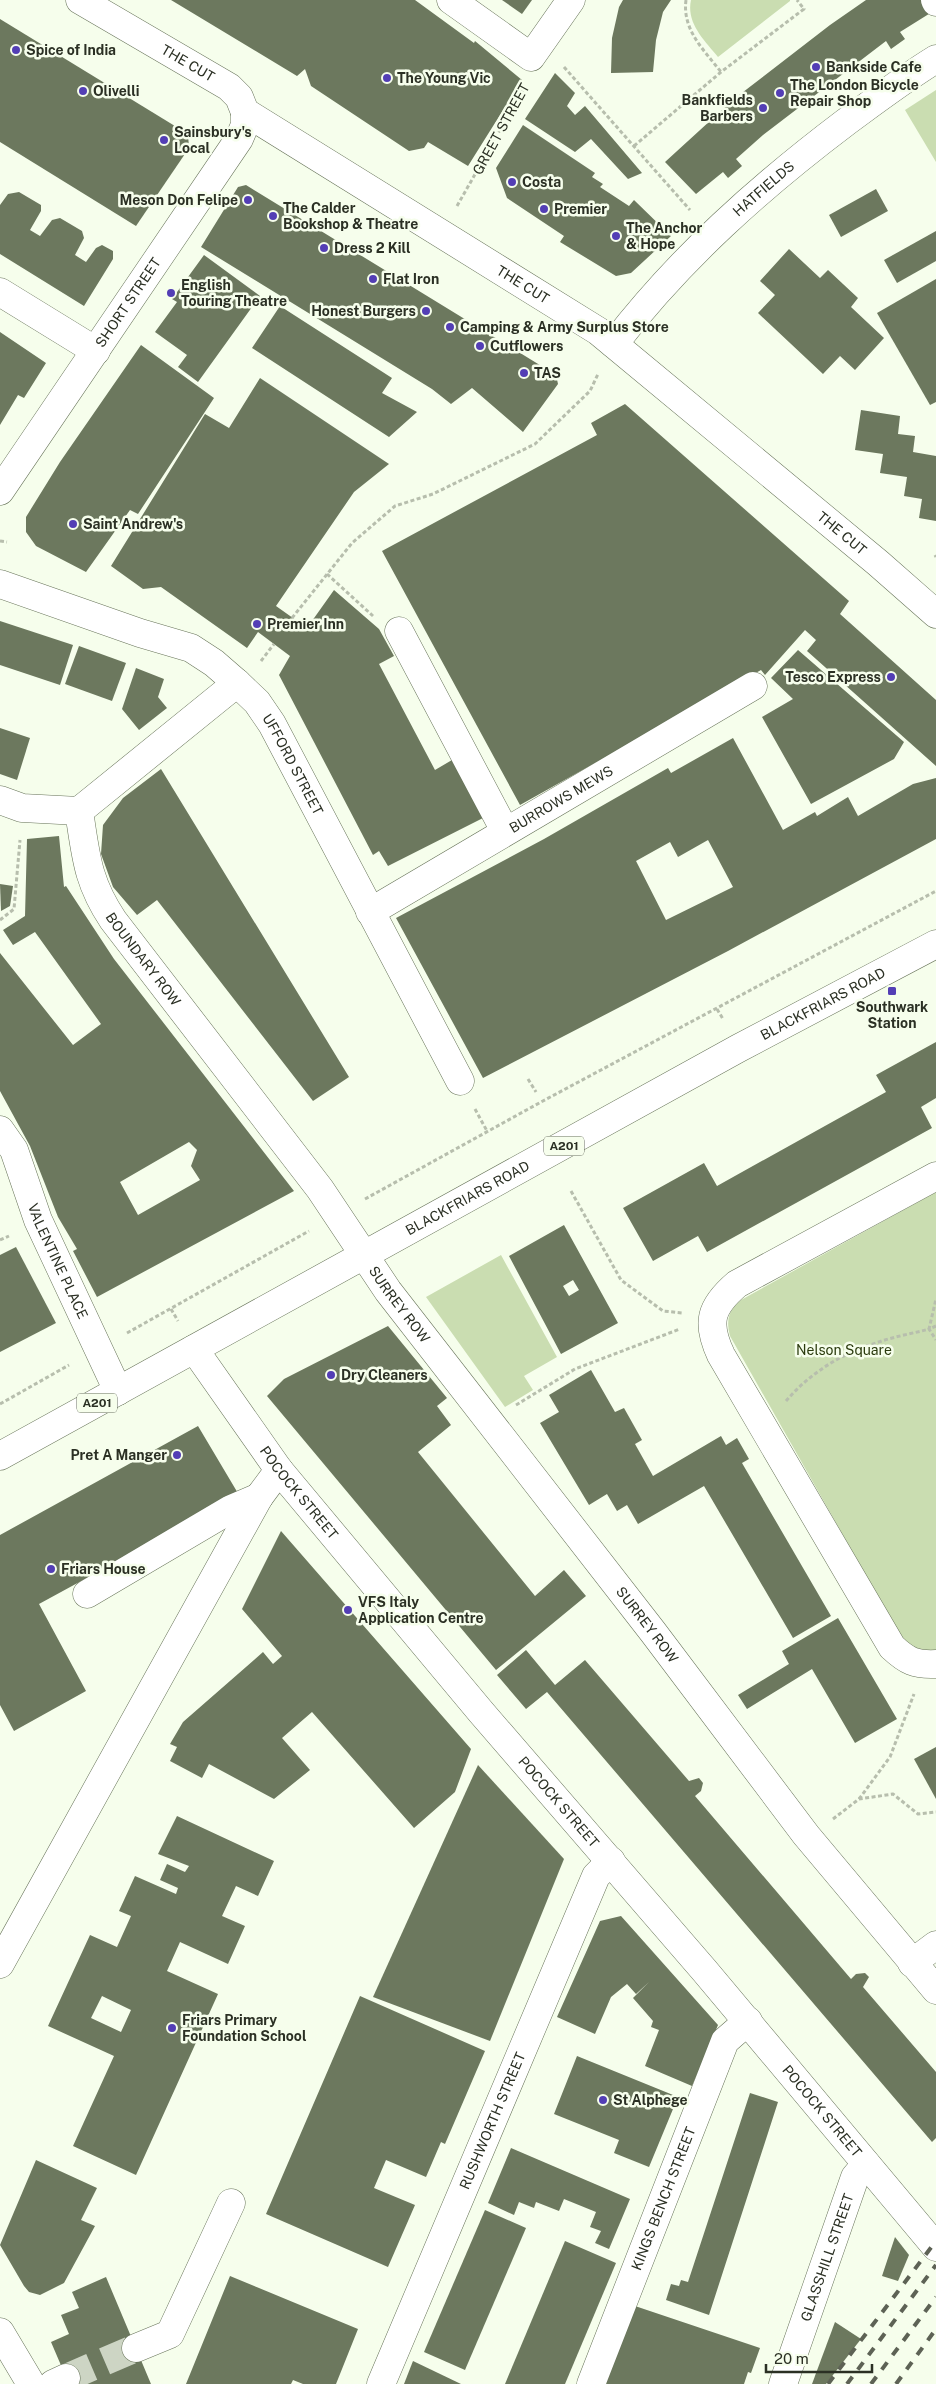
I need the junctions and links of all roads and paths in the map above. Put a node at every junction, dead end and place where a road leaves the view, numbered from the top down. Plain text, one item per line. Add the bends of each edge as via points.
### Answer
1 (80, 0) edge
2 (451, 0) edge
3 (571, 0) edge
4 (686, 0) edge
5 (797, 0) edge
6 (536, 49) junction
7 (936, 59) edge
8 (721, 72) junction
9 (245, 112) junction
10 (634, 146) junction
11 (442, 233) junction
12 (711, 234) junction
13 (0, 292) edge
14 (614, 344) junction
15 (96, 351) junction
16 (599, 374) dead end
17 (0, 491) edge
18 (0, 541) edge
19 (8, 542) dead end
20 (327, 574) junction
21 (0, 584) edge
22 (932, 603) edge
23 (292, 618) dead end
24 (399, 631) joint
25 (237, 683) junction
26 (753, 686) dead end
27 (11, 804) edge
28 (80, 811) junction
29 (505, 831) junction
30 (936, 891) edge
31 (370, 912) junction
32 (0, 920) edge
33 (936, 944) edge
34 (528, 1078) dead end
35 (460, 1081) dead end
36 (536, 1092) dead end
37 (474, 1107) dead end
38 (0, 1130) edge
39 (487, 1131) junction
40 (936, 1176) edge
41 (571, 1191) dead end
42 (337, 1215) junction
43 (364, 1256) junction
44 (936, 1299) edge
45 (713, 1316) junction
46 (936, 1326) edge
47 (929, 1329) junction
48 (936, 1340) edge
49 (97, 1350) junction
50 (194, 1350) junction
51 (118, 1391) junction
52 (0, 1404) edge
53 (490, 1420) junction
54 (761, 1423) junction
55 (0, 1456) edge
56 (279, 1470) junction
57 (259, 1497) junction
58 (87, 1594) dead end
59 (930, 1664) edge
60 (860, 1799) junction
61 (936, 1812) edge
62 (806, 1834) junction
63 (611, 1861) junction
64 (936, 1945) edge
65 (912, 1963) junction
66 (0, 1964) edge
67 (936, 1990) edge
68 (748, 2022) junction
69 (866, 2164) junction
70 (230, 2203) dead end
71 (936, 2247) edge
72 (0, 2332) edge
73 (136, 2348) tunnel mouth
74 (31, 2384) edge
75 (381, 2384) edge
76 (591, 2384) edge
77 (783, 2384) edge

1 - 9 street, THE CUT via 229,87 239,97
2 - 6 street
3 - 6 street
4 - 8 path via 687,24
5 - 8 path via 804,9
6 - 10 path
6 - 11 path, GREET STREET via 532,75
7 - 12 street, HATFIELDS via 822,140
8 - 10 path
9 - 11 street, THE CUT
9 - 15 street, SHORT STREET via 245,125 239,139
10 - 12 path
11 - 14 street, THE CUT
12 - 14 street, HATFIELDS via 644,304
13 - 15 street
14 - 22 street, THE CUT
15 - 17 street, SHORT STREET
16 - 20 path via 590,391 535,444 433,494 395,506 352,544
18 - 19 path
20 - 23 path
20 - 24 path via 377,620
21 - 25 street, UFFORD STREET via 191,648
24 - 29 street
25 - 28 street
25 - 31 street, UFFORD STREET via 257,702 272,724
26 - 29 street, BURROWS MEWS
27 - 28 street
27 - 32 path via 14,909
28 - 42 street, BOUNDARY ROW via 90,877 100,901
29 - 31 street, BURROWS MEWS
30 - 39 path
31 - 35 street, UFFORD STREET
33 - 43 street, BLACKFRIARS ROAD / A201 via 739,1048
34 - 36 path
37 - 39 path
38 - 49 street, VALENTINE PLACE via 14,1150 38,1220
39 - 42 path
40 - 45 street via 737,1284 721,1297
41 - 45 path via 621,1280 663,1311
42 - 43 street, BOUNDARY ROW
42 - 49 path
43 - 50 street, BLACKFRIARS ROAD / A201
43 - 53 street, SURREY ROW
44 - 47 path
45 - 53 path via 575,1370
45 - 54 street via 713,1338
46 - 47 path
47 - 48 path
47 - 54 path via 875,1343 842,1357 804,1382 774,1415
49 - 51 street, VALENTINE PLACE
49 - 52 path
50 - 51 street, BLACKFRIARS ROAD / A201
50 - 56 street, POCOCK STREET
51 - 55 street, BLACKFRIARS ROAD / A201
53 - 62 street, SURREY ROW
54 - 59 street via 892,1647 906,1660
56 - 57 street
56 - 63 street, POCOCK STREET via 481,1712
57 - 58 street via 231,1508
57 - 66 street
59 - 60 path via 890,1757
60 - 61 path via 892,1794 918,1814
60 - 62 path via 839,1816
62 - 65 street, SURREY ROW
63 - 68 street, POCOCK STREET
63 - 75 street, RUSHWORTH STREET via 596,1876
64 - 65 street
65 - 67 street, SURREY ROW
68 - 69 street, POCOCK STREET
68 - 76 street, KINGS BENCH STREET via 725,2041
69 - 71 street, POCOCK STREET
69 - 77 street, GLASSHILL STREET via 855,2177
70 - 73 street via 170,2334
72 - 74 street

